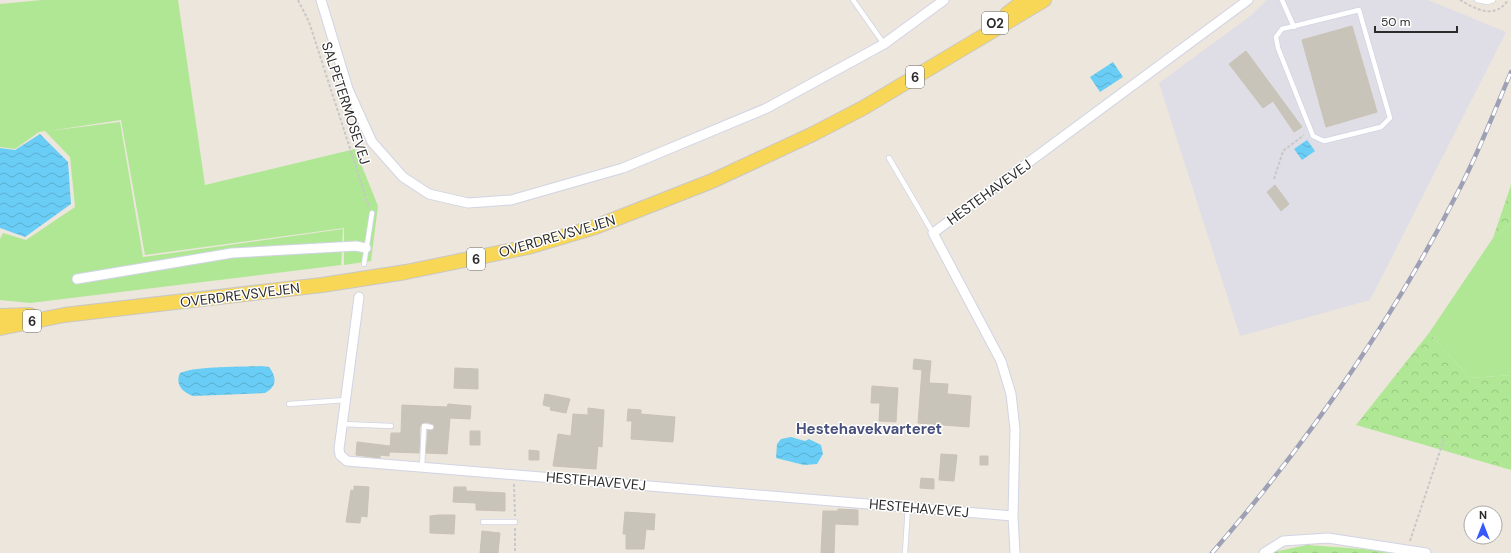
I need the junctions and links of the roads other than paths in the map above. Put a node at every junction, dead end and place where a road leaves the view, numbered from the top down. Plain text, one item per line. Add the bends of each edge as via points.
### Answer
1 (321, 0) edge
2 (853, 0) edge
3 (944, 0) edge
4 (1025, 0) edge
5 (1044, 0) edge
6 (1248, 0) edge
7 (1282, 0) edge
8 (1476, 0) edge
9 (1494, 0) edge
10 (1294, 27) junction
11 (884, 44) junction
12 (966, 46) junction
13 (889, 158) dead end
14 (372, 213) road end
15 (933, 233) junction
16 (366, 248) junction
17 (364, 264) dead end
18 (77, 279) dead end
19 (359, 297) dead end
20 (64, 315) junction
21 (0, 316) edge
22 (0, 328) edge
23 (346, 400) junction
24 (289, 404) dead end
25 (342, 424) junction
26 (391, 426) dead end
27 (430, 427) dead end
28 (422, 468) junction
29 (908, 507) junction
30 (1013, 516) junction
31 (483, 522) dead end
32 (515, 522) dead end
33 (905, 553) edge
34 (1015, 553) edge
35 (1264, 553) edge
36 (1426, 553) edge

1 - 11 street via 348,89 372,142 403,177 429,194 468,203 512,200 623,168 767,108
2 - 11 lane
3 - 11 street
4 - 12 main road, OVERDREVSVEJEN / O2
5 - 12 main road, OVERDREVSVEJEN / 6
6 - 15 street, HESTEHAVEVEJ
7 - 10 lane
8 - 9 lane
10 - 10 lane via 1359,10 1390,118 1381,127 1324,141 1313,136 1276,37 1282,29
12 - 20 main road, OVERDREVSVEJEN / 6 via 863,108 766,157 595,227 528,247 406,272 314,286
13 - 15 lane
14 - 16 lane
15 - 30 street, HESTEHAVEVEJ via 1001,361 1011,394 1015,429
16 - 17 lane
16 - 18 street via 356,246 232,252
19 - 23 street, HESTEHAVEVEJ
20 - 21 main road, OVERDREVSVEJEN
20 - 22 main road, OVERDREVSVEJEN / 6
23 - 24 lane
23 - 25 street, HESTEHAVEVEJ
25 - 26 lane
25 - 28 street, HESTEHAVEVEJ via 340,454 347,461
27 - 28 lane via 424,426
28 - 29 street, HESTEHAVEVEJ
29 - 30 street, HESTEHAVEVEJ
29 - 33 lane
30 - 34 street, HESTEHAVEVEJ
31 - 32 lane
35 - 36 street via 1283,541 1328,538

